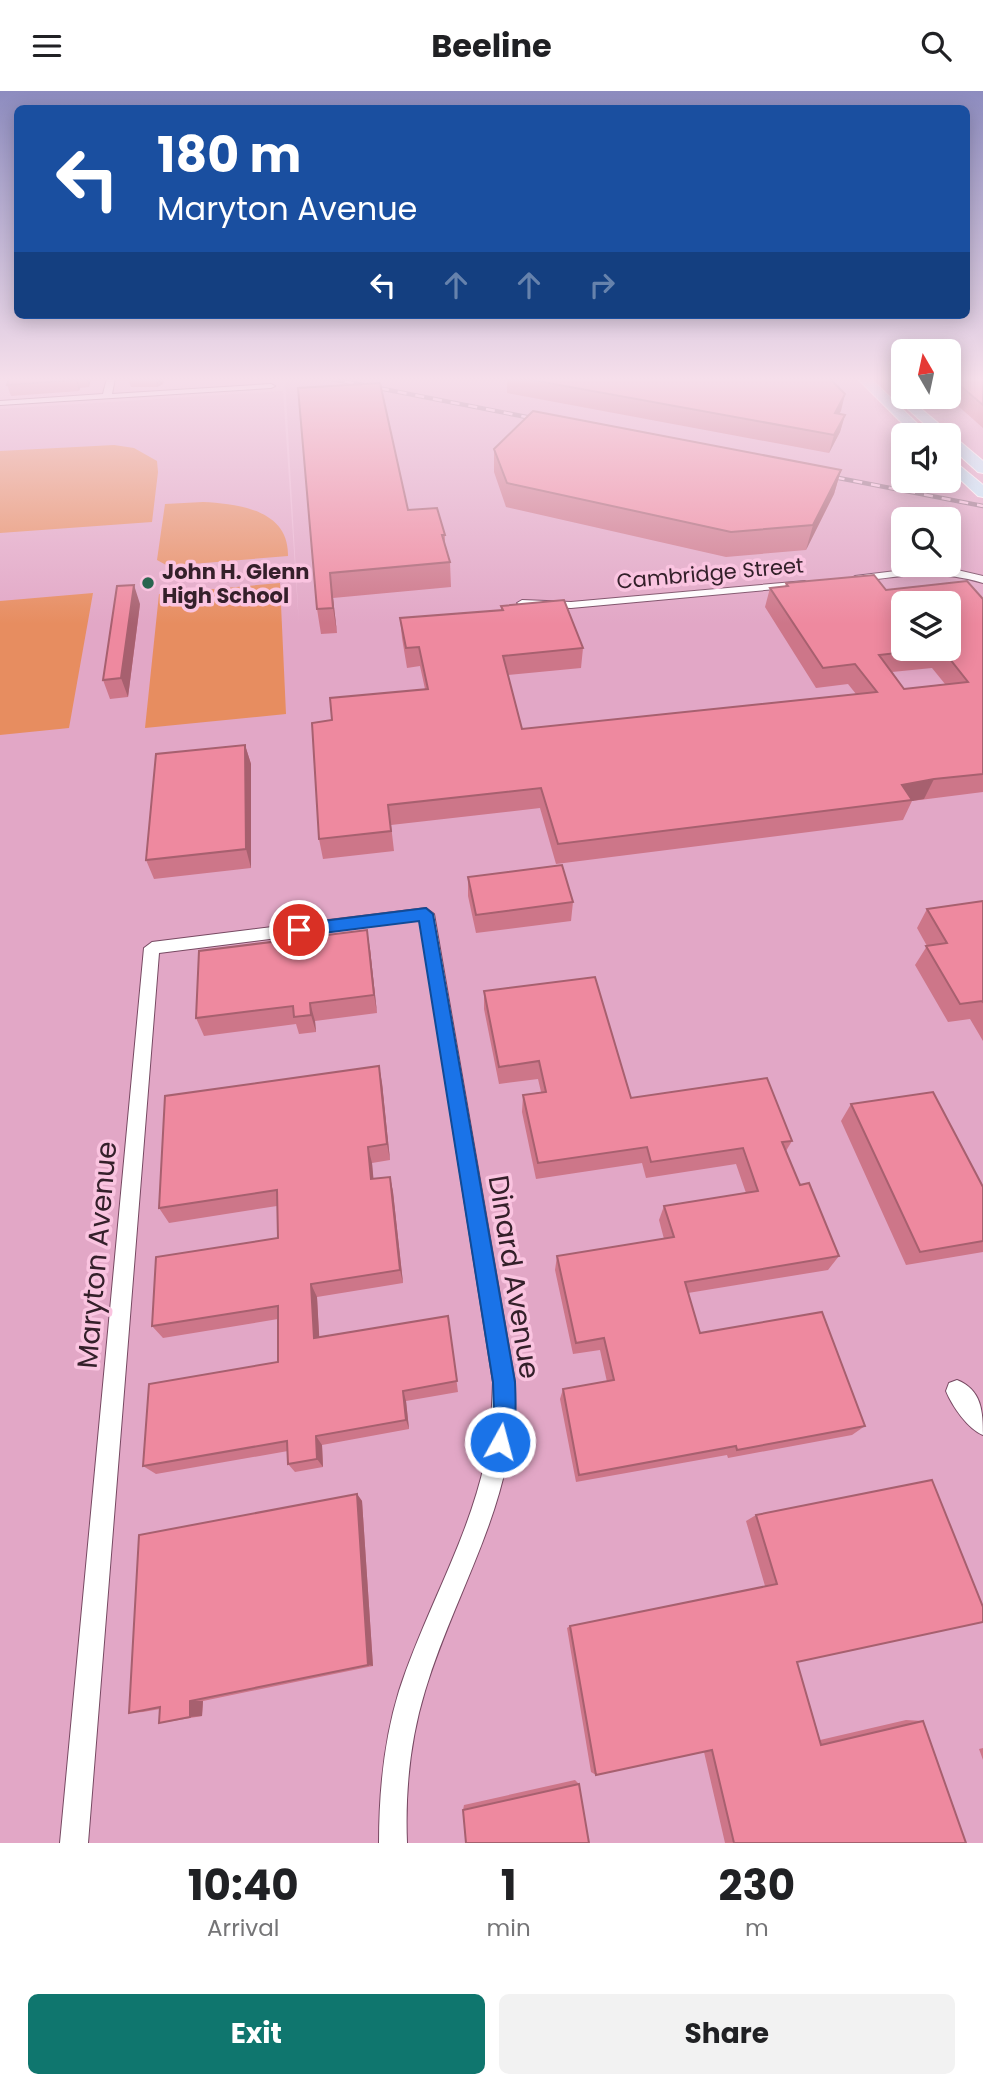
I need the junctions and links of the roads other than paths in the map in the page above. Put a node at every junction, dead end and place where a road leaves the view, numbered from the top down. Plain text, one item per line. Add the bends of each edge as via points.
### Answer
1 (961, 472) edge
2 (983, 493) edge
3 (847, 580) edge
4 (983, 580) edge
5 (821, 582) edge
6 (522, 603) edge
7 (426, 914) joint
8 (957, 1391) dead end
9 (983, 1424) edge
10 (74, 1843) edge
11 (393, 1843) edge

1 - 2 main road
3 - 4 street via 947,570
5 - 6 street, Cambridge Street via 571,605
7 - 10 street, Maryton Avenue via 152,948
7 - 11 street, Dinard Avenue via 504,1382 505,1412 496,1469 475,1532 412,1690 393,1795
8 - 9 street

